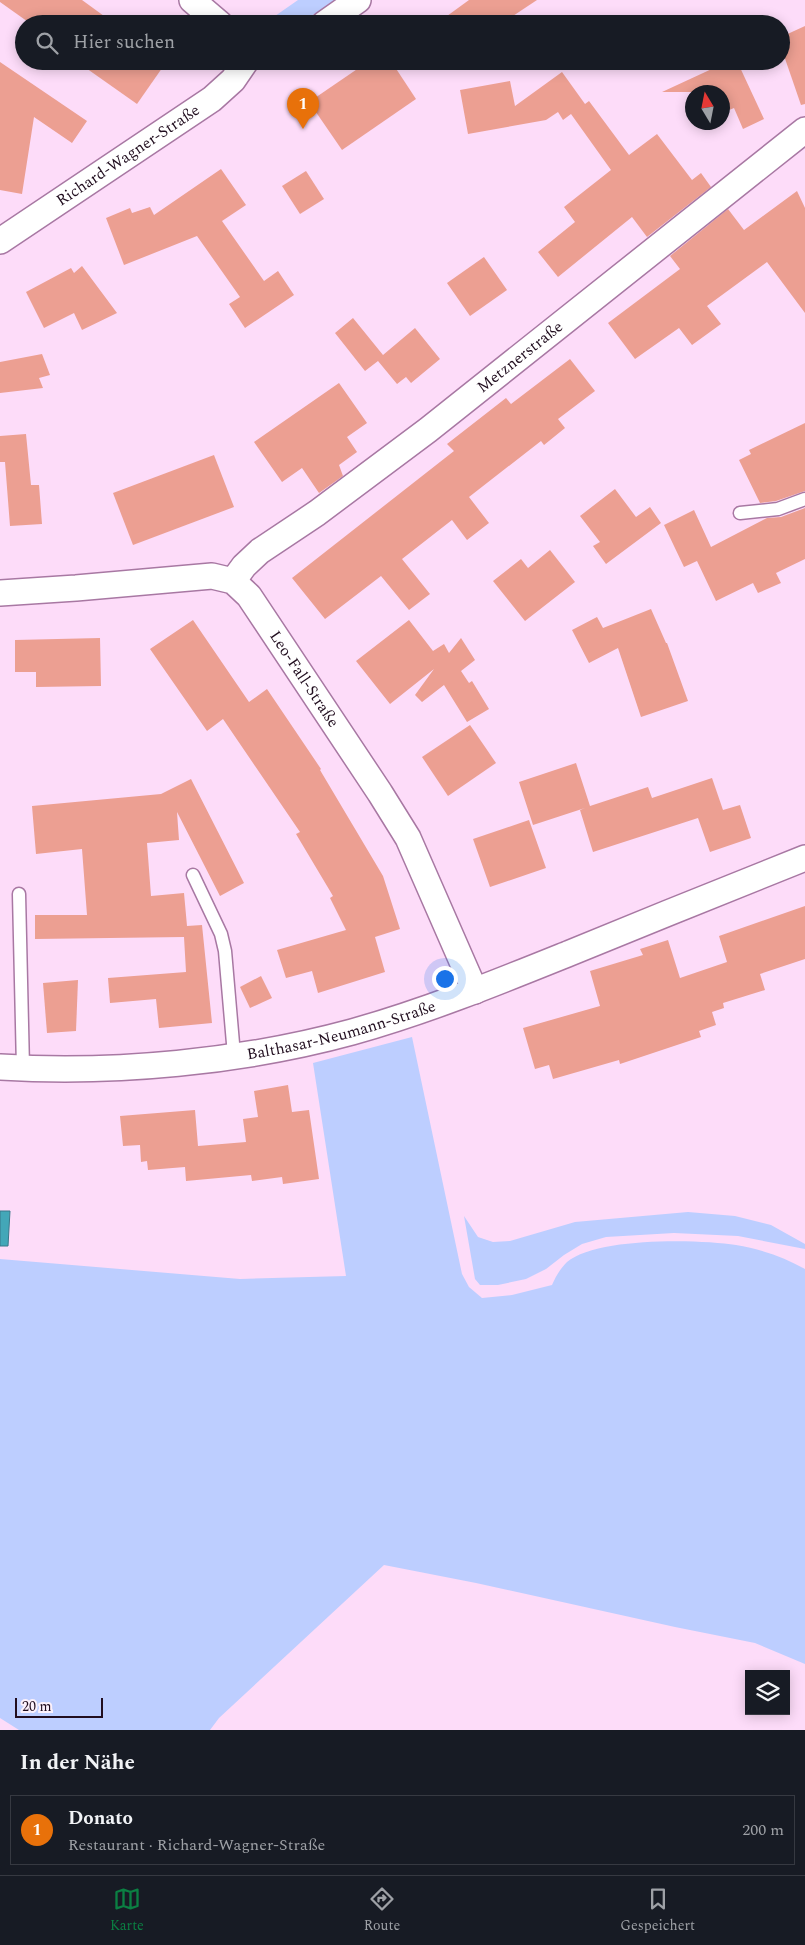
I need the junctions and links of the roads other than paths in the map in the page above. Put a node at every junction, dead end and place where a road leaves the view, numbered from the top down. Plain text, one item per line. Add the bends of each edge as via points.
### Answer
1 (192, 0) edge
2 (358, 0) edge
3 (210, 15) edge
4 (337, 15) edge
5 (240, 70) edge
6 (805, 130) edge
7 (0, 241) edge
8 (805, 499) edge
9 (740, 513) dead end
10 (232, 581) junction
11 (0, 593) edge
12 (805, 858) edge
13 (193, 875) dead end
14 (19, 894) dead end
15 (476, 991) junction
16 (234, 1055) junction
17 (12, 1068) edge

1 - 3 street
2 - 4 street
5 - 7 street, Richard-Wagner-Straße via 212,99
6 - 10 street, Metznerstraße via 428,430 260,552
8 - 9 lane via 778,509
10 - 11 street via 212,576 187,577
10 - 15 street, Leo-Fall-Straße via 254,604 408,838
12 - 15 street, Balthasar-Neumann-Straße
13 - 16 lane via 223,942
14 - 17 lane
15 - 16 street, Balthasar-Neumann-Straße via 351,1032 298,1045
16 - 17 street, Balthasar-Neumann-Straße via 128,1068

